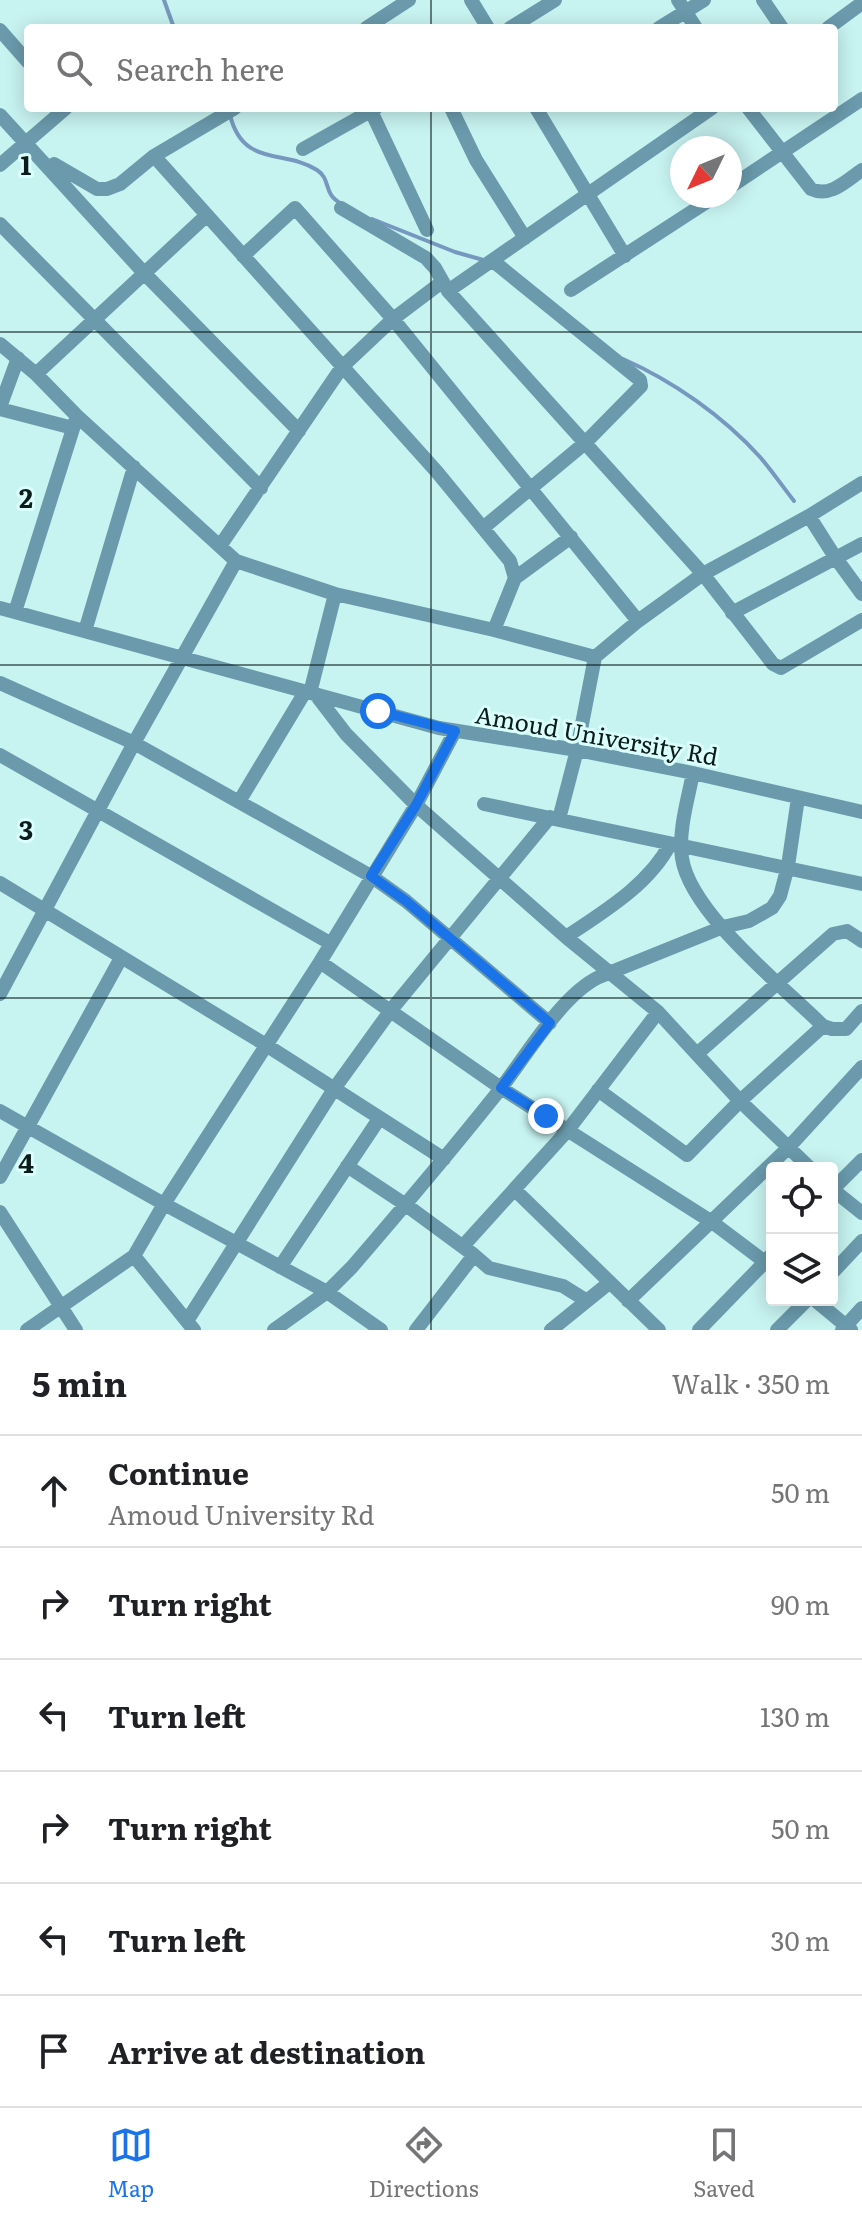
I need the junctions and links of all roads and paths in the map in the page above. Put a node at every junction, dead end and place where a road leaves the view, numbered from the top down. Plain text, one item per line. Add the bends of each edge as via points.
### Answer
1 (409, 0) edge
2 (471, 0) edge
3 (555, 0) edge
4 (704, 0) edge
5 (763, 0) edge
6 (862, 3) edge
7 (682, 6) edge
8 (372, 24) edge
9 (486, 24) edge
10 (516, 24) edge
11 (663, 24) edge
12 (693, 24) edge
13 (779, 24) edge
14 (833, 24) edge
15 (0, 30) edge
16 (24, 57) edge
17 (862, 99) edge
18 (61, 112) edge
19 (228, 112) edge
20 (369, 112) edge
21 (375, 112) edge
22 (453, 112) edge
23 (538, 112) edge
24 (706, 112) edge
25 (751, 112) edge
26 (0, 115) edge
27 (27, 142) junction
28 (303, 149) dead end
29 (780, 153) junction
30 (154, 156) junction
31 (0, 165) edge
32 (861, 173) edge
33 (742, 179) edge
34 (587, 193) junction
35 (341, 208) dead end
36 (698, 208) edge
37 (207, 215) junction
38 (0, 224) edge
39 (427, 230) dead end
40 (525, 238) junction
41 (243, 256) junction
42 (625, 256) junction
43 (493, 261) junction
44 (144, 273) junction
45 (445, 286) junction
46 (571, 290) dead end
47 (94, 319) junction
48 (393, 319) junction
49 (0, 344) edge
50 (18, 358) junction
51 (342, 367) junction
52 (36, 374) junction
53 (0, 408) edge
54 (75, 422) junction
55 (299, 431) junction
56 (585, 443) junction
57 (134, 467) junction
58 (862, 483) edge
59 (261, 488) junction
60 (532, 488) junction
61 (809, 516) junction
62 (483, 528) junction
63 (571, 537) junction
64 (862, 544) edge
65 (220, 546) junction
66 (835, 557) junction
67 (236, 561) junction
68 (703, 574) junction
69 (515, 578) junction
70 (335, 594) junction
71 (862, 594) edge
72 (8, 610) edge
73 (732, 613) junction
74 (862, 620) edge
75 (638, 621) junction
76 (494, 630) junction
77 (85, 631) junction
78 (595, 657) junction
79 (183, 659) junction
80 (0, 683) edge
81 (310, 693) junction
82 (455, 731) junction
83 (134, 743) junction
84 (577, 750) junction
85 (0, 755) edge
86 (693, 773) junction
87 (798, 798) junction
88 (240, 800) junction
89 (484, 804) dead end
90 (416, 805) junction
91 (98, 811) junction
92 (862, 812) edge
93 (554, 818) junction
94 (676, 845) junction
95 (788, 866) junction
96 (371, 876) junction
97 (500, 880) junction
98 (0, 883) edge
99 (862, 884) edge
100 (46, 912) junction
101 (723, 927) junction
102 (449, 937) junction
103 (566, 937) junction
104 (862, 941) edge
105 (330, 943) junction
106 (121, 958) junction
107 (320, 962) junction
108 (611, 973) junction
109 (780, 983) junction
110 (0, 994) edge
111 (391, 1010) junction
112 (658, 1012) junction
113 (859, 1019) edge
114 (550, 1023) junction
115 (823, 1026) junction
116 (266, 1045) junction
117 (698, 1053) junction
118 (862, 1067) edge
119 (501, 1088) junction
120 (334, 1089) junction
121 (598, 1090) junction
122 (740, 1101) junction
123 (0, 1111) edge
124 (379, 1119) junction
125 (27, 1127) junction
126 (568, 1130) junction
127 (788, 1148) junction
128 (444, 1159) junction
129 (862, 1160) edge
130 (803, 1162) edge
131 (347, 1166) junction
132 (0, 1177) edge
133 (838, 1183) edge
134 (515, 1190) junction
135 (838, 1194) edge
136 (164, 1204) junction
137 (406, 1205) junction
138 (0, 1212) edge
139 (862, 1213) edge
140 (712, 1222) junction
141 (862, 1241) edge
142 (238, 1243) junction
143 (468, 1251) junction
144 (134, 1256) junction
145 (766, 1258) edge
146 (766, 1265) edge
147 (280, 1267) junction
148 (838, 1267) edge
149 (609, 1283) junction
150 (327, 1292) junction
151 (587, 1301) junction
152 (628, 1301) junction
153 (801, 1306) edge
154 (821, 1306) edge
155 (62, 1307) junction
156 (862, 1308) edge
157 (191, 1326) edge
158 (846, 1329) edge
159 (27, 1330) edge
160 (76, 1330) edge
161 (274, 1330) edge
162 (381, 1330) edge
163 (416, 1330) edge
164 (551, 1330) edge
165 (659, 1330) edge
166 (699, 1330) edge
167 (777, 1330) edge

1 - 8 street
2 - 9 street
3 - 10 street
4 - 7 street
5 - 13 street
6 - 14 street
7 - 11 street
7 - 12 street
15 - 16 street
17 - 29 street
18 - 27 street
19 - 30 street
20 - 28 street
21 - 39 street
22 - 40 street
23 - 34 street
24 - 34 street
25 - 29 street
26 - 27 street
27 - 30 street via 97,189 120,184
27 - 31 street
27 - 44 street
29 - 32 street via 819,193
29 - 33 street
30 - 37 street
34 - 40 street
34 - 42 street
35 - 45 street via 426,258
36 - 42 street
37 - 41 street
37 - 44 street
38 - 47 street
40 - 43 street
41 - 48 street via 295,208
41 - 51 street
42 - 46 street
43 - 45 street
43 - 56 street via 640,380 641,386
44 - 47 street
44 - 55 street
45 - 48 street
45 - 56 street
47 - 52 street
47 - 59 street
48 - 51 street
48 - 60 street
49 - 50 street
50 - 52 street
50 - 53 street
51 - 55 street
51 - 62 street
52 - 54 street
53 - 54 street
54 - 57 street
54 - 72 street
55 - 59 street
56 - 60 street
56 - 68 street
57 - 65 street
57 - 77 street
58 - 61 street
59 - 65 street
60 - 62 street
60 - 63 street
61 - 66 street
61 - 68 street
62 - 69 street via 510,561
63 - 69 street
63 - 75 street
64 - 66 street
65 - 67 street
66 - 71 street
66 - 73 street
67 - 70 street
67 - 79 street
68 - 73 street
68 - 75 street
69 - 76 street
70 - 76 street
70 - 81 street
72 - 77 street, Amoud University Rd
73 - 74 street via 781,668
75 - 78 street
76 - 78 street
77 - 79 street, Amoud University Rd
78 - 84 street
79 - 81 street, Amoud University Rd
79 - 83 street
80 - 83 street
81 - 82 street, Amoud University Rd
81 - 88 street
81 - 90 street
82 - 84 street, Amoud University Rd
82 - 90 street
83 - 88 street
83 - 91 street
84 - 86 street, Amoud University Rd
84 - 93 street
85 - 91 street
86 - 87 street, Amoud University Rd
86 - 94 street
87 - 92 street, Amoud University Rd
87 - 95 street
88 - 96 street
89 - 93 street
90 - 96 street
90 - 97 street
91 - 100 street
91 - 105 street
93 - 94 street
93 - 97 street
94 - 95 street
94 - 101 street via 686,874
94 - 103 street via 651,872
95 - 99 street
95 - 101 street via 772,908
96 - 102 street
96 - 105 street
97 - 102 street
97 - 103 street
98 - 100 street
100 - 106 street
100 - 110 street
101 - 108 street
101 - 109 street
102 - 111 street
102 - 114 street
103 - 108 street
104 - 109 street via 847,931 833,934
105 - 107 street
106 - 116 street
106 - 125 street
107 - 111 street
107 - 116 street
108 - 112 street
108 - 114 street via 584,986
109 - 115 street
109 - 117 street
111 - 119 street
111 - 120 street
112 - 117 street
112 - 121 street
113 - 115 street via 846,1029
114 - 119 street
115 - 122 street
116 - 120 street
116 - 136 street
117 - 122 street
118 - 127 street
119 - 126 street
119 - 128 street
120 - 124 street
120 - 142 street
121 - 122 street via 687,1155
121 - 126 street
122 - 127 street
123 - 125 street
124 - 128 street
124 - 131 street
125 - 132 street
125 - 136 street
126 - 134 street
126 - 140 street
127 - 130 street
127 - 140 street
128 - 137 street
129 - 133 street
131 - 137 street
131 - 147 street
134 - 143 street
134 - 149 street
135 - 139 street
136 - 142 street
136 - 144 street
137 - 143 street
137 - 150 street
138 - 155 street
140 - 145 street
140 - 152 street
141 - 148 street
142 - 147 street
142 - 157 street
143 - 151 street via 489,1268 563,1286
143 - 163 street
144 - 155 street
144 - 157 street
146 - 166 street
147 - 150 street
149 - 151 street
149 - 152 street
150 - 161 street
150 - 162 street
151 - 164 street
152 - 165 street
153 - 167 street
154 - 158 street
155 - 159 street
155 - 160 street
156 - 158 street

